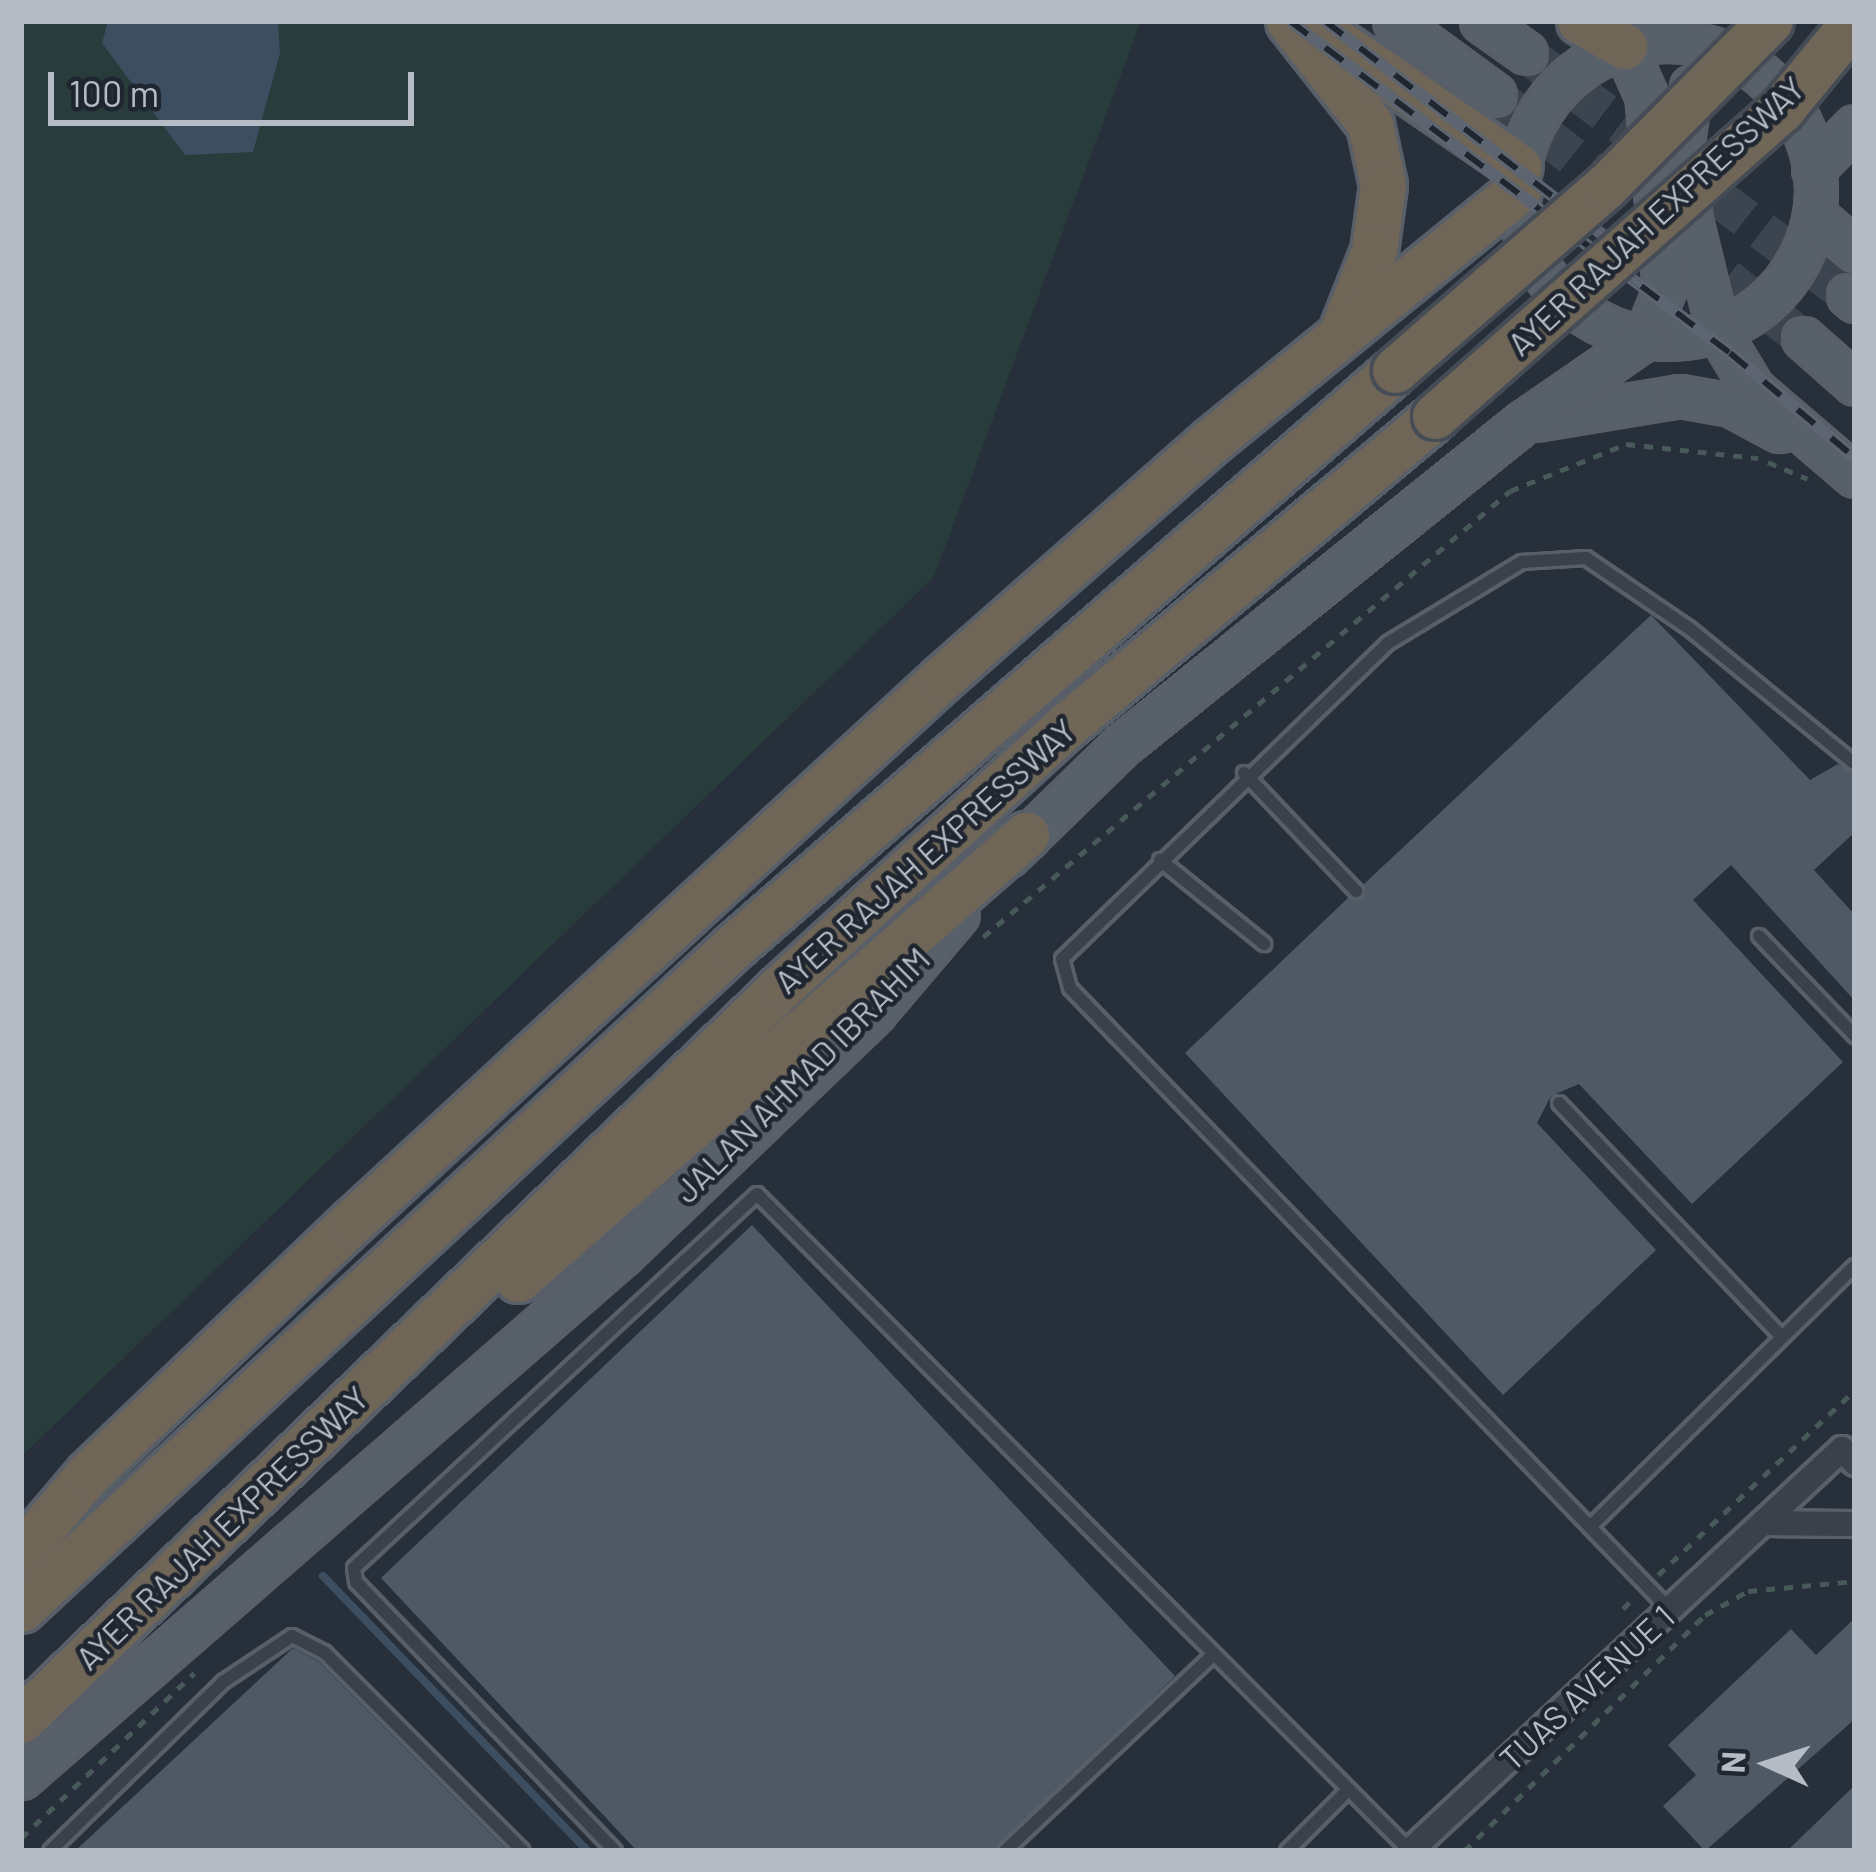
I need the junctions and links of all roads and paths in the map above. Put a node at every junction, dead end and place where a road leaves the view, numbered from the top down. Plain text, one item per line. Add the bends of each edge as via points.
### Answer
1 (1288, 21) edge
2 (1307, 21) edge
3 (1394, 21) edge
4 (1481, 21) edge
5 (1580, 21) edge
6 (1771, 21) edge
7 (1817, 21) edge
8 (1854, 21) edge
9 (1705, 32) edge
10 (1855, 37) edge
11 (1624, 46) junction
12 (1526, 53) tunnel mouth
13 (1496, 94) tunnel mouth
14 (1855, 126) edge
15 (1813, 169) junction
16 (1518, 179) junction
17 (1814, 215) junction
18 (1855, 250) edge
19 (1718, 331) junction
20 (1341, 335) junction
21 (1645, 338) junction
22 (1803, 338) tunnel mouth
23 (1855, 384) edge
24 (1522, 423) junction
25 (1845, 480) edge
26 (1855, 764) edge
27 (1244, 773) junction
28 (1026, 835) junction
29 (1160, 860) junction
30 (1356, 891) dead end
31 (1759, 936) dead end
32 (1264, 944) dead end
33 (968, 950) dead end
34 (1855, 1036) edge
35 (1559, 1103) dead end
36 (1855, 1266) edge
37 (1782, 1337) junction
38 (1855, 1390) edge
39 (1851, 1449) edge
40 (286, 1468) junction
41 (1763, 1523) junction
42 (1855, 1524) edge
43 (1590, 1527) junction
44 (21, 1553) edge
45 (1855, 1581) edge
46 (1646, 1586) junction
47 (21, 1609) edge
48 (1623, 1609) dead end
49 (1670, 1611) junction
50 (1212, 1656) junction
51 (205, 1662) dead end
52 (21, 1720) edge
53 (21, 1778) edge
54 (1348, 1790) junction
55 (21, 1838) edge
56 (1010, 1850) edge
57 (50, 1851) edge
58 (523, 1851) edge
59 (615, 1851) edge
60 (1287, 1851) edge
61 (1410, 1851) edge
62 (1464, 1851) edge

1 - 20 highway via 1370,124 1383,185 1374,251
2 - 16 highway
3 - 13 main road
4 - 12 main road
5 - 11 highway
6 - 47 highway, AYER RAJAH EXPRESSWAY, bridge via 1605,187 734,946
7 - 10 main road
8 - 40 highway, AYER RAJAH EXPRESSWAY, bridge via 1781,110 1066,726 783,985
9 - 11 main road
9 - 15 main road via 1781,92
9 - 19 main road via 1683,141 1700,278
11 - 16 main road via 1554,91
11 - 21 main road via 1646,95 1664,290
14 - 15 main road
15 - 17 main road
16 - 20 highway
16 - 21 main road via 1522,226 1554,288 1580,312
17 - 18 main road
17 - 19 main road via 1791,273
19 - 21 main road
19 - 25 main road via 1754,389
20 - 44 highway via 941,679 354,1220 88,1474
21 - 24 main road, JALAN AHMAD IBRAHIM
22 - 23 main road
24 - 25 main road via 1624,401 1731,405
24 - 28 main road, JALAN AHMAD IBRAHIM via 1121,746
25 - 33 path via 1755,456 1626,444 1510,490
26 - 27 lane via 1690,628 1586,558 1548,557 1522,562 1388,643
27 - 29 lane
27 - 30 lane
28 - 40 highway via 646,1175
28 - 53 main road, JALAN AHMAD IBRAHIM via 874,1012 623,1254
29 - 32 lane
29 - 43 lane via 1062,959 1062,978
31 - 34 lane
35 - 37 lane
36 - 37 lane
37 - 43 lane
38 - 46 path
39 - 41 street, TUAS AVENUE 1
40 - 52 highway, AYER RAJAH EXPRESSWAY
41 - 42 street
41 - 49 street, TUAS AVENUE 1
43 - 46 lane
45 - 62 path via 1748,1592 1706,1615
46 - 48 path
46 - 49 lane
49 - 61 street, TUAS AVENUE 1
50 - 54 lane
50 - 56 lane
50 - 59 lane via 757,1194 354,1568 356,1582
51 - 55 path
54 - 60 lane
54 - 61 lane
57 - 58 lane via 223,1682 292,1636 324,1652

